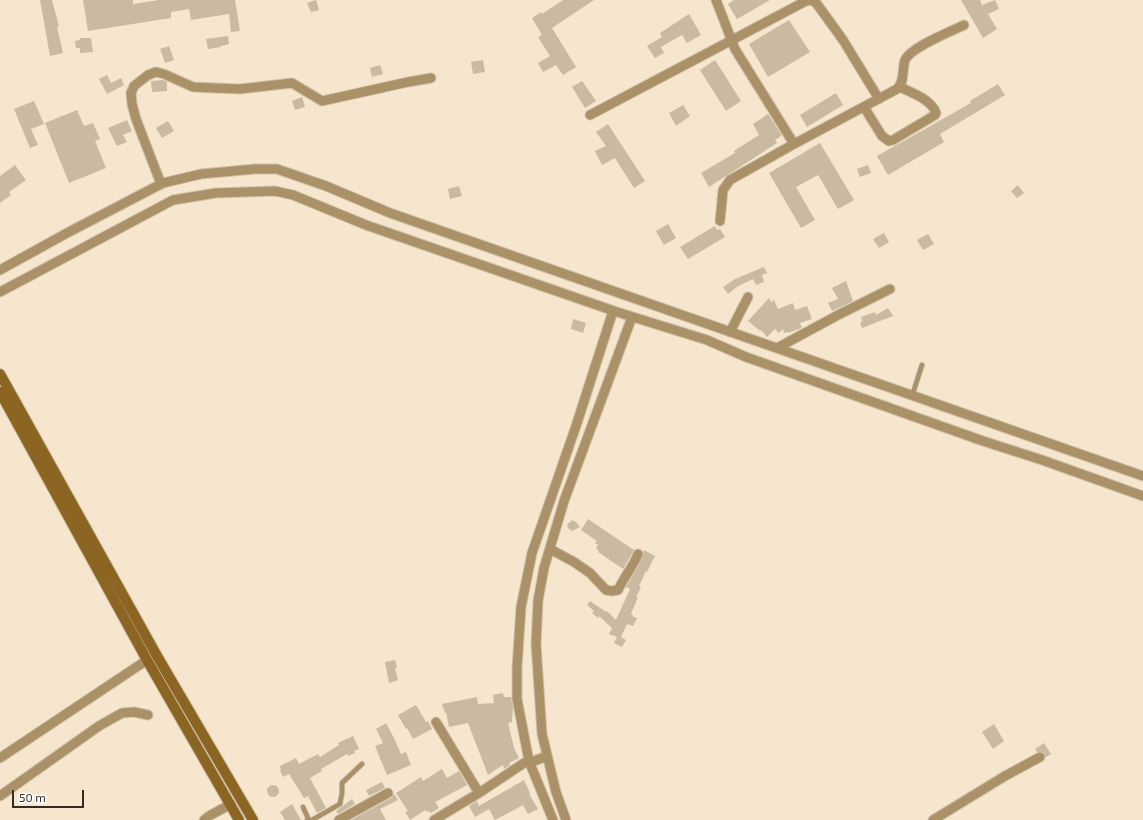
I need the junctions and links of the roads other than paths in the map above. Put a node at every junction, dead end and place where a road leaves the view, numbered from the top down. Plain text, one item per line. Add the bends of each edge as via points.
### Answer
1 (716, 0) edge
2 (964, 25) dead end
3 (732, 41) junction
4 (432, 78) dead end
5 (900, 87) junction
6 (880, 99) junction
7 (864, 108) junction
8 (590, 115) dead end
9 (794, 144) junction
10 (161, 184) junction
11 (720, 221) dead end
12 (0, 270) edge
13 (890, 290) dead end
14 (0, 292) edge
15 (748, 298) dead end
16 (615, 312) junction
17 (631, 317) junction
18 (730, 332) junction
19 (777, 348) junction
20 (922, 365) dead end
21 (0, 374) edge
22 (0, 392) edge
23 (912, 396) junction
24 (1143, 476) edge
25 (1143, 496) edge
26 (550, 549) junction
27 (638, 554) dead end
28 (147, 660) junction
29 (148, 715) dead end
30 (436, 722) dead end
31 (545, 757) junction
32 (1040, 757) dead end
33 (0, 758) edge
34 (531, 761) junction
35 (362, 764) dead end
36 (388, 793) dead end
37 (479, 793) junction
38 (0, 796) edge
39 (231, 804) junction
40 (304, 807) dead end
41 (204, 820) edge
42 (239, 820) edge
43 (253, 820) edge
44 (307, 820) edge
45 (312, 820) edge
46 (339, 820) edge
47 (434, 820) edge
48 (553, 820) edge
49 (566, 820) edge
50 (933, 820) edge

1 - 3 street
2 - 5 street via 911,53 904,62
3 - 6 street via 800,3 812,0 843,40
3 - 8 street
3 - 9 street
4 - 10 street via 322,101 292,83 240,89 193,87 153,72 134,86 131,93 136,119
5 - 6 street
5 - 7 street via 929,103 935,110 935,115 889,141 882,136
6 - 7 street
7 - 9 street
9 - 11 street via 730,180 723,190
10 - 12 street
10 - 18 street via 201,174 255,168 277,169 390,213
13 - 19 street
14 - 16 street via 173,200 216,193 275,191 293,195 366,225
15 - 18 street
16 - 17 street
16 - 34 street via 532,553 523,598 517,699
17 - 25 street via 707,340 754,360
17 - 26 street via 574,472
18 - 19 street
19 - 23 street
20 - 23 lane
21 - 43 street
22 - 28 street
23 - 24 street
26 - 27 street via 574,562 590,573 606,590 612,591 618,590
26 - 31 street via 538,601 536,644
28 - 33 street
28 - 39 street
29 - 38 street via 122,713 99,726
30 - 37 street
31 - 34 street
31 - 49 street
32 - 50 street
34 - 37 street
34 - 48 street
35 - 45 lane via 342,783 340,804
36 - 46 street
37 - 47 street
39 - 41 street
39 - 42 street
40 - 44 lane

